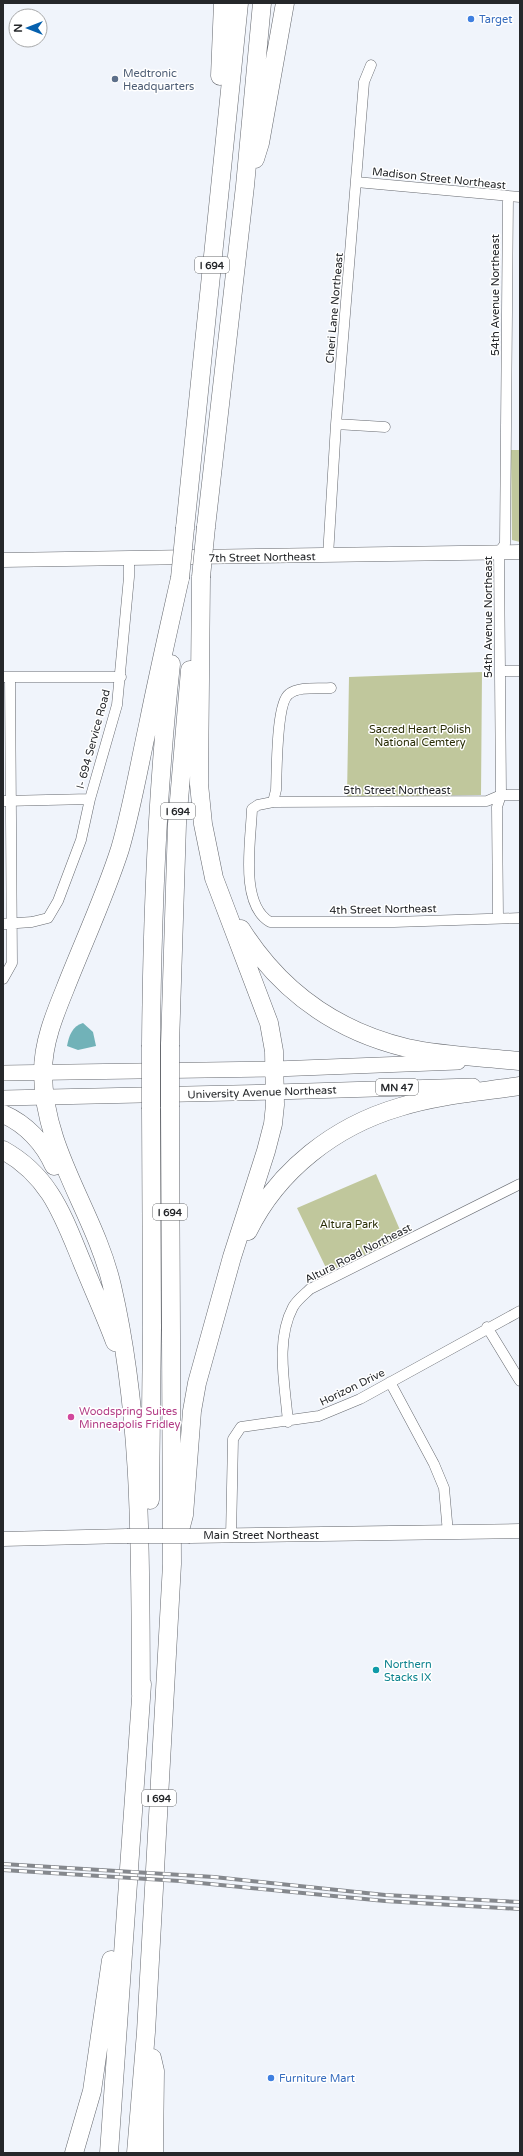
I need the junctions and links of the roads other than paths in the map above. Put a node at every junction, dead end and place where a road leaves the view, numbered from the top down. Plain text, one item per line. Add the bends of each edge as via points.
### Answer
1 (224, 3) edge
2 (239, 3) edge
3 (262, 3) edge
4 (285, 3) edge
5 (371, 65) dead end
6 (356, 182) junction
7 (245, 186) junction
8 (508, 197) junction
9 (520, 197) edge
10 (208, 307) junction
11 (336, 424) junction
12 (385, 427) dead end
13 (499, 552) junction
14 (520, 552) edge
15 (328, 556) junction
16 (128, 559) junction
17 (3, 560) edge
18 (201, 577) junction
19 (180, 578) junction
20 (501, 671) junction
21 (520, 671) edge
22 (7, 677) edge
23 (121, 677) junction
24 (331, 688) dead end
25 (501, 795) junction
26 (520, 795) edge
27 (90, 799) junction
28 (6, 801) edge
29 (273, 802) junction
30 (208, 854) junction
31 (498, 918) junction
32 (520, 918) edge
33 (8, 923) edge
34 (3, 979) edge
35 (520, 1061) edge
36 (274, 1068) junction
37 (43, 1072) junction
38 (3, 1073) edge
39 (520, 1085) edge
40 (275, 1092) junction
41 (45, 1097) junction
42 (3, 1098) edge
43 (3, 1114) edge
44 (3, 1150) edge
45 (520, 1184) edge
46 (520, 1311) edge
47 (214, 1323) junction
48 (488, 1327) junction
49 (122, 1332) junction
50 (390, 1382) junction
51 (520, 1382) edge
52 (133, 1416) junction
53 (288, 1422) junction
54 (520, 1531) edge
55 (448, 1533) junction
56 (231, 1536) junction
57 (3, 1539) edge
58 (172, 1564) junction
59 (141, 1695) junction
60 (125, 1921) junction
61 (146, 2032) junction
62 (74, 2153) edge
63 (109, 2153) edge
64 (136, 2153) edge
65 (154, 2153) edge

1 - 10 highway
2 - 10 highway, I 694
3 - 7 highway, I 694
4 - 7 highway via 260,143
5 - 6 street, Cheri Lane Northeast via 364,82
6 - 8 street, Madison Street Northeast
6 - 11 street, Cheri Lane Northeast
7 - 18 highway, I 694, bridge
8 - 9 street, Madison Street Northeast
8 - 13 street, 54th Avenue Northeast via 505,544
10 - 19 highway, I 694, bridge
11 - 12 street
11 - 15 street, Cheri Lane Northeast
13 - 14 street, 7th Street Northeast
13 - 15 street, 7th Street Northeast
13 - 20 street, 54th Avenue Northeast
15 - 16 street, 7th Street Northeast
16 - 17 street, 7th Street Northeast
16 - 23 street, I- 694 Service Road via 129,577
18 - 30 highway via 199,784
18 - 58 highway, I 694, bridge via 177,824 170,1045
19 - 37 highway via 128,821 113,868 54,1016 44,1054
19 - 59 highway, I 694, bridge via 157,810 152,910 151,1436
20 - 21 street
20 - 25 street, 54th Avenue Northeast
22 - 23 street
22 - 28 street
23 - 27 street, I- 694 Service Road via 117,705
24 - 29 street via 297,690 288,694 280,708 276,790
25 - 26 street, 5th Street Northeast
25 - 29 street, 5th Street Northeast via 486,801
25 - 31 street, 54th Avenue Northeast via 497,807
27 - 28 street
27 - 33 street, I- 694 Service Road via 81,840 58,901 48,918
28 - 33 street
29 - 31 street, 4th Street Northeast via 252,809 251,893 262,918 270,922 394,922
30 - 35 highway via 223,894 250,943 276,976 316,1009 364,1035 408,1048
30 - 36 highway via 218,890 267,1017 273,1042
31 - 32 street, 4th Street Northeast
33 - 34 street via 12,963
35 - 36 main road, University Avenue Northeast / MN 47
36 - 37 main road, University Avenue Northeast / MN 47
36 - 40 highway
37 - 38 main road, University Avenue Northeast / MN 47
37 - 41 highway
39 - 40 main road, University Avenue Northeast / MN 47
39 - 47 highway via 399,1107 355,1124 309,1154 278,1185 254,1219 237,1257
40 - 41 main road, University Avenue Northeast / MN 47
40 - 47 highway via 271,1134
41 - 42 main road, University Avenue Northeast / MN 47
41 - 49 highway via 54,1141 104,1258
43 - 49 highway via 26,1128 49,1155 101,1273
44 - 52 highway via 37,1174 60,1209 116,1345
45 - 53 street, Altura Road Northeast via 310,1289 294,1306 285,1330 282,1353
46 - 48 street, Horizon Drive
47 - 58 highway via 195,1394 184,1515
48 - 50 street, Horizon Drive
48 - 51 street
49 - 52 highway
50 - 53 street, Horizon Drive via 360,1399 319,1416
50 - 55 street via 444,1488
52 - 59 highway via 139,1505
53 - 56 street, Horizon Drive via 241,1427 233,1439
54 - 55 street, Main Street Northeast
55 - 56 street, Main Street Northeast
56 - 57 street, Main Street Northeast, bridge
58 - 61 highway, I 694
59 - 60 highway, I 694
60 - 62 highway via 111,1962 92,2091
60 - 63 highway, I 694
61 - 64 highway, I 694
61 - 65 highway via 155,2071

